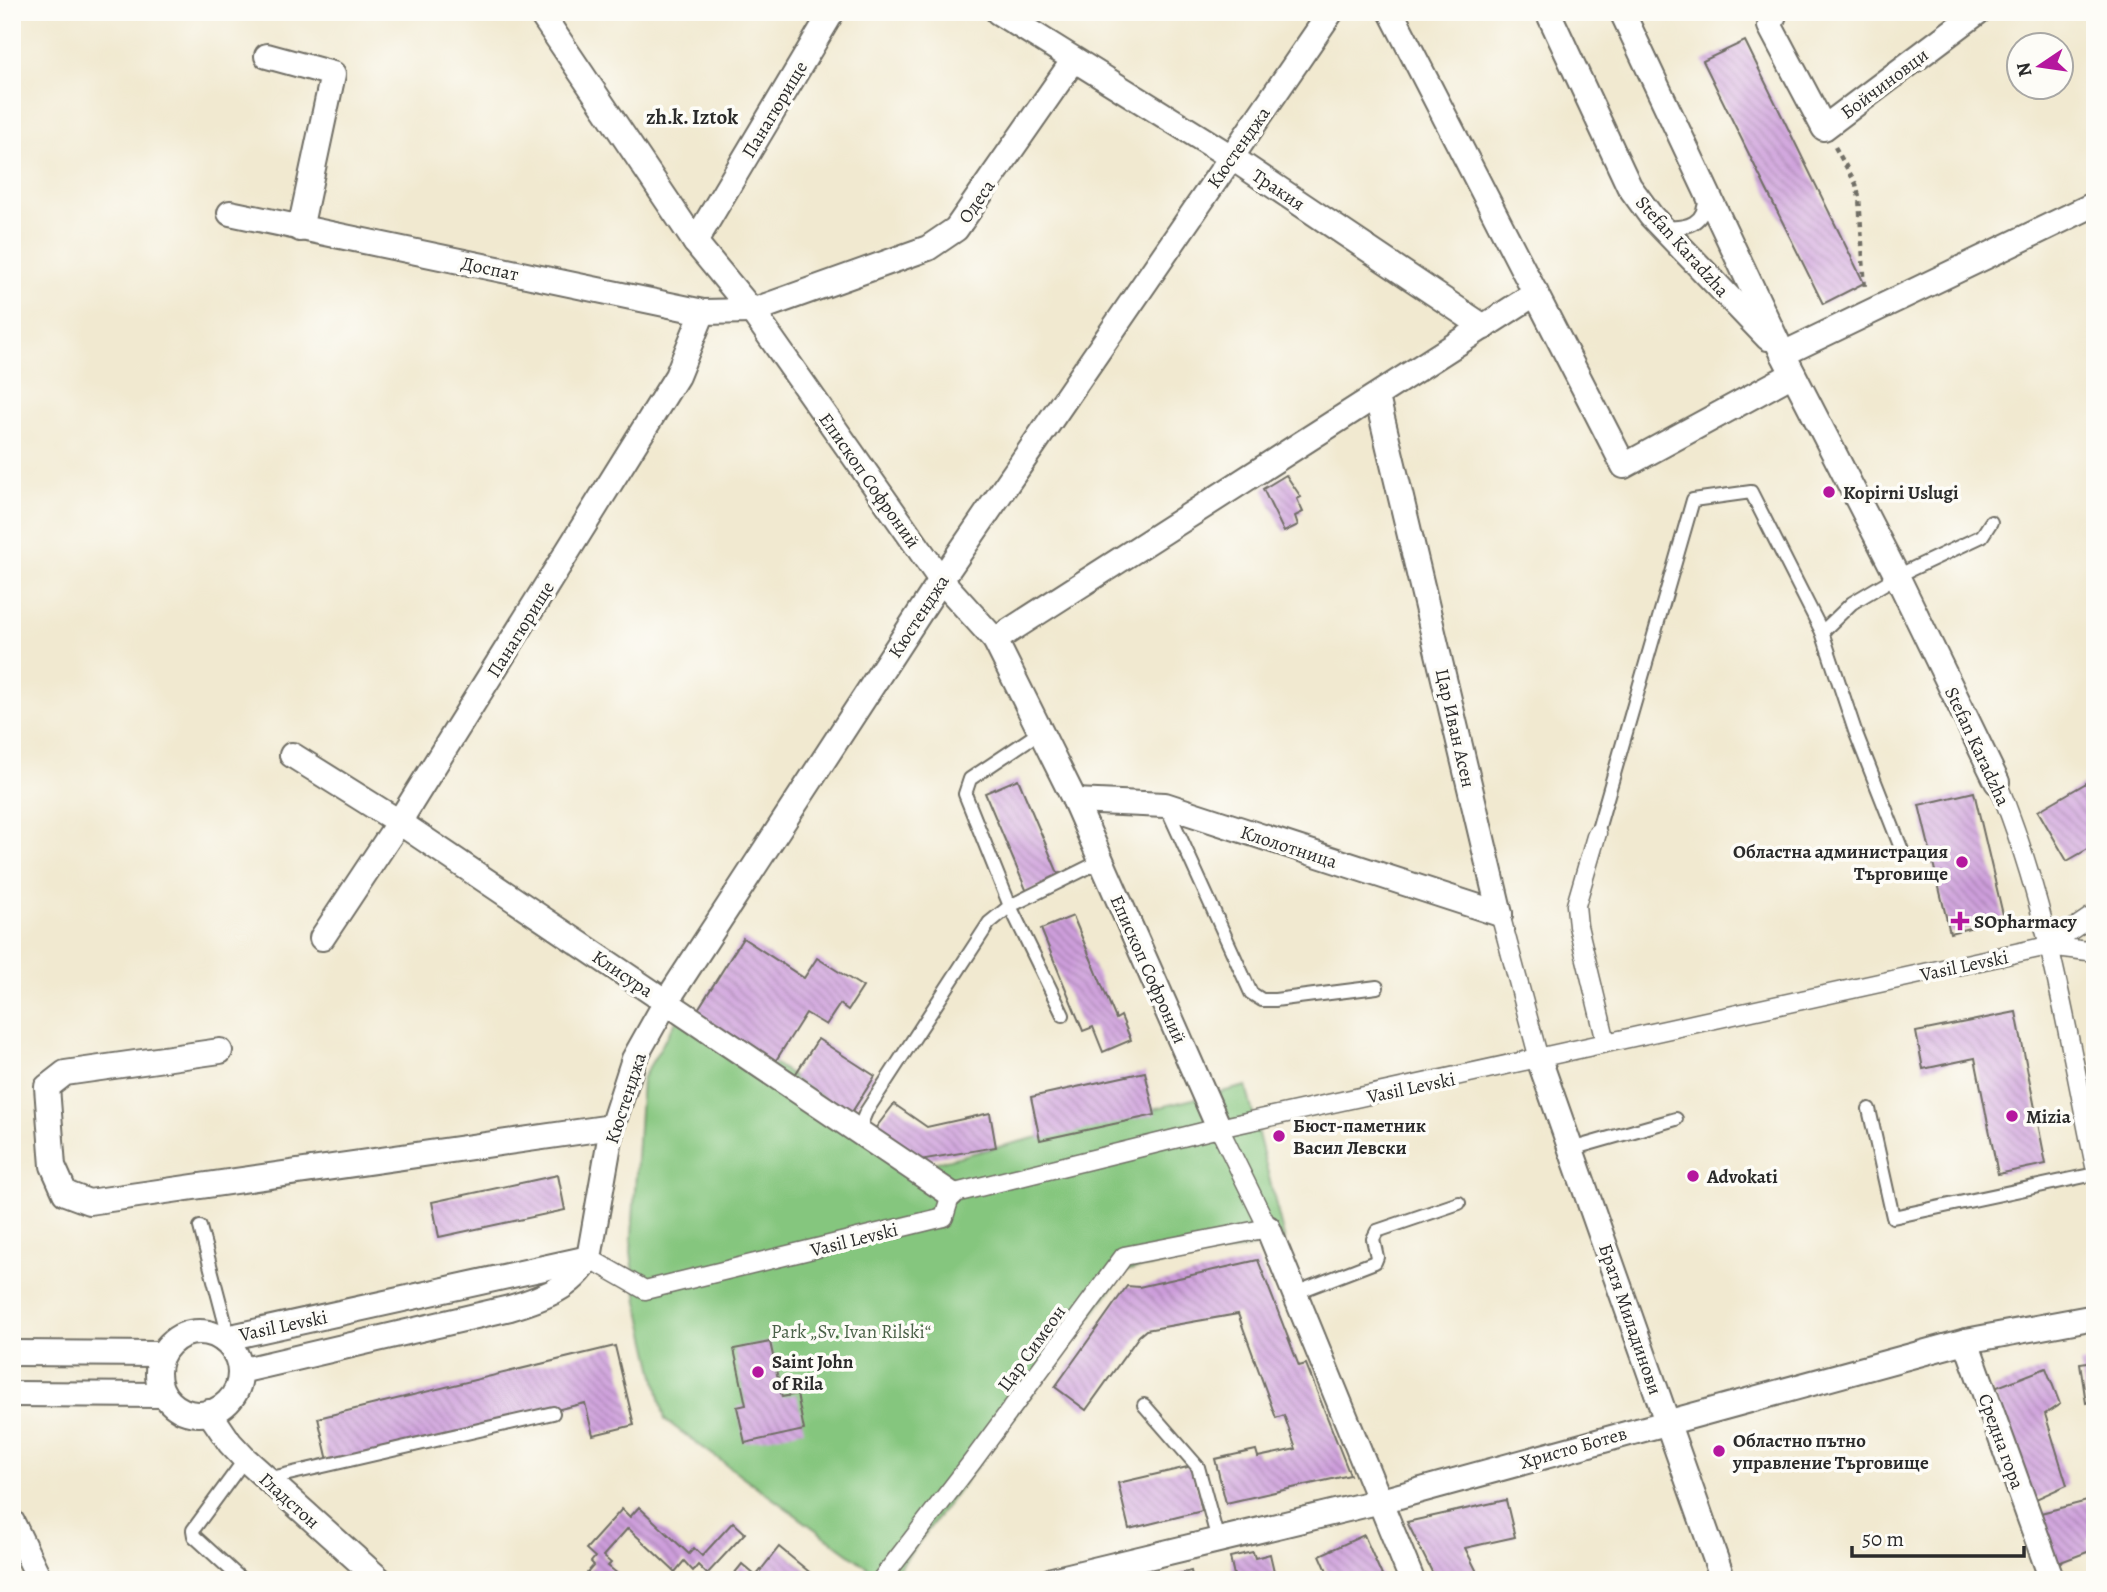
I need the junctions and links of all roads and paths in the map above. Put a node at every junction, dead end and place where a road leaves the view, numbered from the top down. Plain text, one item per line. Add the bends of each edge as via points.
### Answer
1 (540, 12) edge
2 (832, 12) edge
3 (998, 12) edge
4 (1331, 12) edge
5 (1391, 12) edge
6 (1548, 12) edge
7 (1622, 12) edge
8 (1774, 12) edge
9 (1978, 12) edge
10 (267, 56) dead end
11 (1073, 61) junction
12 (1824, 128) junction
13 (1231, 157) junction
14 (1705, 185) junction
15 (2095, 204) edge
16 (230, 213) dead end
17 (1663, 228) junction
18 (300, 229) junction
19 (695, 242) junction
20 (1536, 293) junction
21 (752, 311) junction
22 (703, 312) junction
23 (1867, 314) junction
24 (1485, 327) junction
25 (1788, 364) junction
26 (1377, 397) junction
27 (1991, 522) dead end
28 (1897, 576) junction
29 (941, 580) junction
30 (1822, 632) junction
31 (995, 640) junction
32 (1040, 732) junction
33 (292, 755) dead end
34 (1997, 782) joint
35 (1075, 801) junction
36 (1165, 805) junction
37 (399, 822) junction
38 (1597, 833) joint
39 (1903, 853) dead end
40 (1101, 861) junction
41 (1010, 906) junction
42 (1500, 914) junction
43 (2095, 914) edge
44 (2095, 927) edge
45 (322, 938) dead end
46 (2049, 946) junction
47 (2095, 952) edge
48 (1377, 987) dead end
49 (666, 1002) junction
50 (1063, 1015) dead end
51 (1606, 1042) junction
52 (220, 1051) dead end
53 (1539, 1059) junction
54 (1869, 1109) dead end
55 (1676, 1119) dead end
56 (612, 1127) junction
57 (1219, 1128) junction
58 (858, 1131) junction
59 (1571, 1149) junction
60 (2095, 1166) edge
61 (2095, 1174) edge
62 (951, 1194) junction
63 (1459, 1203) dead end
64 (200, 1227) dead end
65 (1268, 1228) junction
66 (589, 1258) junction
67 (1295, 1293) junction
68 (2095, 1317) edge
69 (1966, 1341) junction
70 (231, 1349) junction
71 (12, 1353) edge
72 (162, 1354) junction
73 (12, 1394) edge
74 (164, 1395) junction
75 (1144, 1405) dead end
76 (209, 1412) junction
77 (553, 1413) dead end
78 (1667, 1421) junction
79 (245, 1459) junction
80 (267, 1479) junction
81 (1381, 1501) junction
82 (12, 1522) edge
83 (1218, 1540) junction
84 (40, 1580) edge
85 (242, 1580) edge
86 (380, 1580) edge
87 (881, 1580) edge
88 (1052, 1580) edge
89 (1412, 1580) edge
90 (1723, 1580) edge
91 (2052, 1580) edge

1 - 19 street, Епископ Софроний
2 - 19 street, Панагюрище
3 - 11 street, Тракия
4 - 13 street, Кюстенджа
5 - 20 street
6 - 17 street, Stefan Karadzha via 1629,186
7 - 14 street, Stefan Karadzha
8 - 12 street via 1770,26
9 - 12 street, Бойчиновци
10 - 18 street via 333,74
11 - 13 street, Тракия
11 - 21 street, Одеса via 956,229 928,248
12 - 23 path via 1856,184
13 - 24 street, Тракия
13 - 29 street, Кюстенджа
14 - 17 lane via 1701,216 1682,229
14 - 25 street, Stefan Karadzha
15 - 23 street
16 - 18 street, Доспат
17 - 25 street, Stefan Karadzha
18 - 22 street, Доспат
19 - 21 street, Епископ Софроний
20 - 24 street
20 - 25 street via 1624,466
21 - 22 street, Доспат
21 - 29 street, Епископ Софроний
22 - 37 street, Панагюрище via 677,376
23 - 25 street
24 - 26 street
25 - 28 street, Stefan Karadzha
26 - 31 street
26 - 42 street, Цар Иван Асен
27 - 28 lane via 1982,536
28 - 30 lane via 1852,603
28 - 34 street, Stefan Karadzha
29 - 31 street, Епископ Софроний
29 - 49 street, Кюстенджа
30 - 38 lane via 1751,492 1693,500
30 - 39 lane via 1854,731
31 - 32 street, Епископ Софроний
32 - 35 street, Епископ Софроний
32 - 41 lane via 970,779 965,794
33 - 37 street, Клисура
34 - 46 street, Stefan Karadzha via 2030,870
35 - 36 street, Клолотница
35 - 40 street, Епископ Софроний
36 - 42 street, Клолотница
36 - 48 lane via 1251,993 1262,1000 1275,1000
37 - 45 street, Панагюрище
37 - 49 street, Клисура
38 - 51 street via 1576,905
40 - 41 lane
40 - 57 street, Епископ Софроний
41 - 50 lane
41 - 58 lane via 989,922
42 - 53 street, Цар Иван Асен
43 - 46 street
44 - 46 street
46 - 47 street, Vasil Levski
46 - 51 street, Vasil Levski
46 - 60 street, Stefan Karadzha
49 - 56 street, Кюстенджа via 634,1059
49 - 58 street, Клисура
51 - 53 street, Vasil Levski
52 - 56 street via 65,1073 47,1087 53,1166 65,1193 89,1202
53 - 57 street, Vasil Levski
53 - 59 street, Братя Миладинови
54 - 61 lane via 1893,1217
55 - 59 lane
56 - 66 street, Кюстенджа
57 - 62 street, Vasil Levski
57 - 65 street
58 - 62 street, Клисура
59 - 78 street, Братя Миладинови
62 - 66 street, Vasil Levski via 944,1217 645,1290
63 - 67 lane via 1377,1231 1375,1262
64 - 70 lane
65 - 67 street
65 - 87 street, Цар Симеон via 1124,1256
66 - 70 street, Vasil Levski
66 - 70 street, Vasil Levski via 562,1288 528,1303
67 - 81 street
68 - 69 street, Христо Ботев
69 - 78 street, Христо Ботев
69 - 91 street, Средна гора
70 - 72 street via 209,1333 195,1331 170,1343
70 - 76 street via 235,1392
71 - 72 street
72 - 74 street via 159,1375
73 - 74 street
74 - 76 street via 184,1411
75 - 83 lane via 1198,1467
76 - 79 street, Гладстон
77 - 80 lane
78 - 81 street, Христо Ботев
78 - 90 street, Братя Миладинови
79 - 80 street, Гладстон
79 - 85 lane via 193,1530
80 - 86 street, Гладстон
81 - 83 street, Христо Ботев
81 - 89 street
82 - 84 street
83 - 88 street, Христо Ботев

